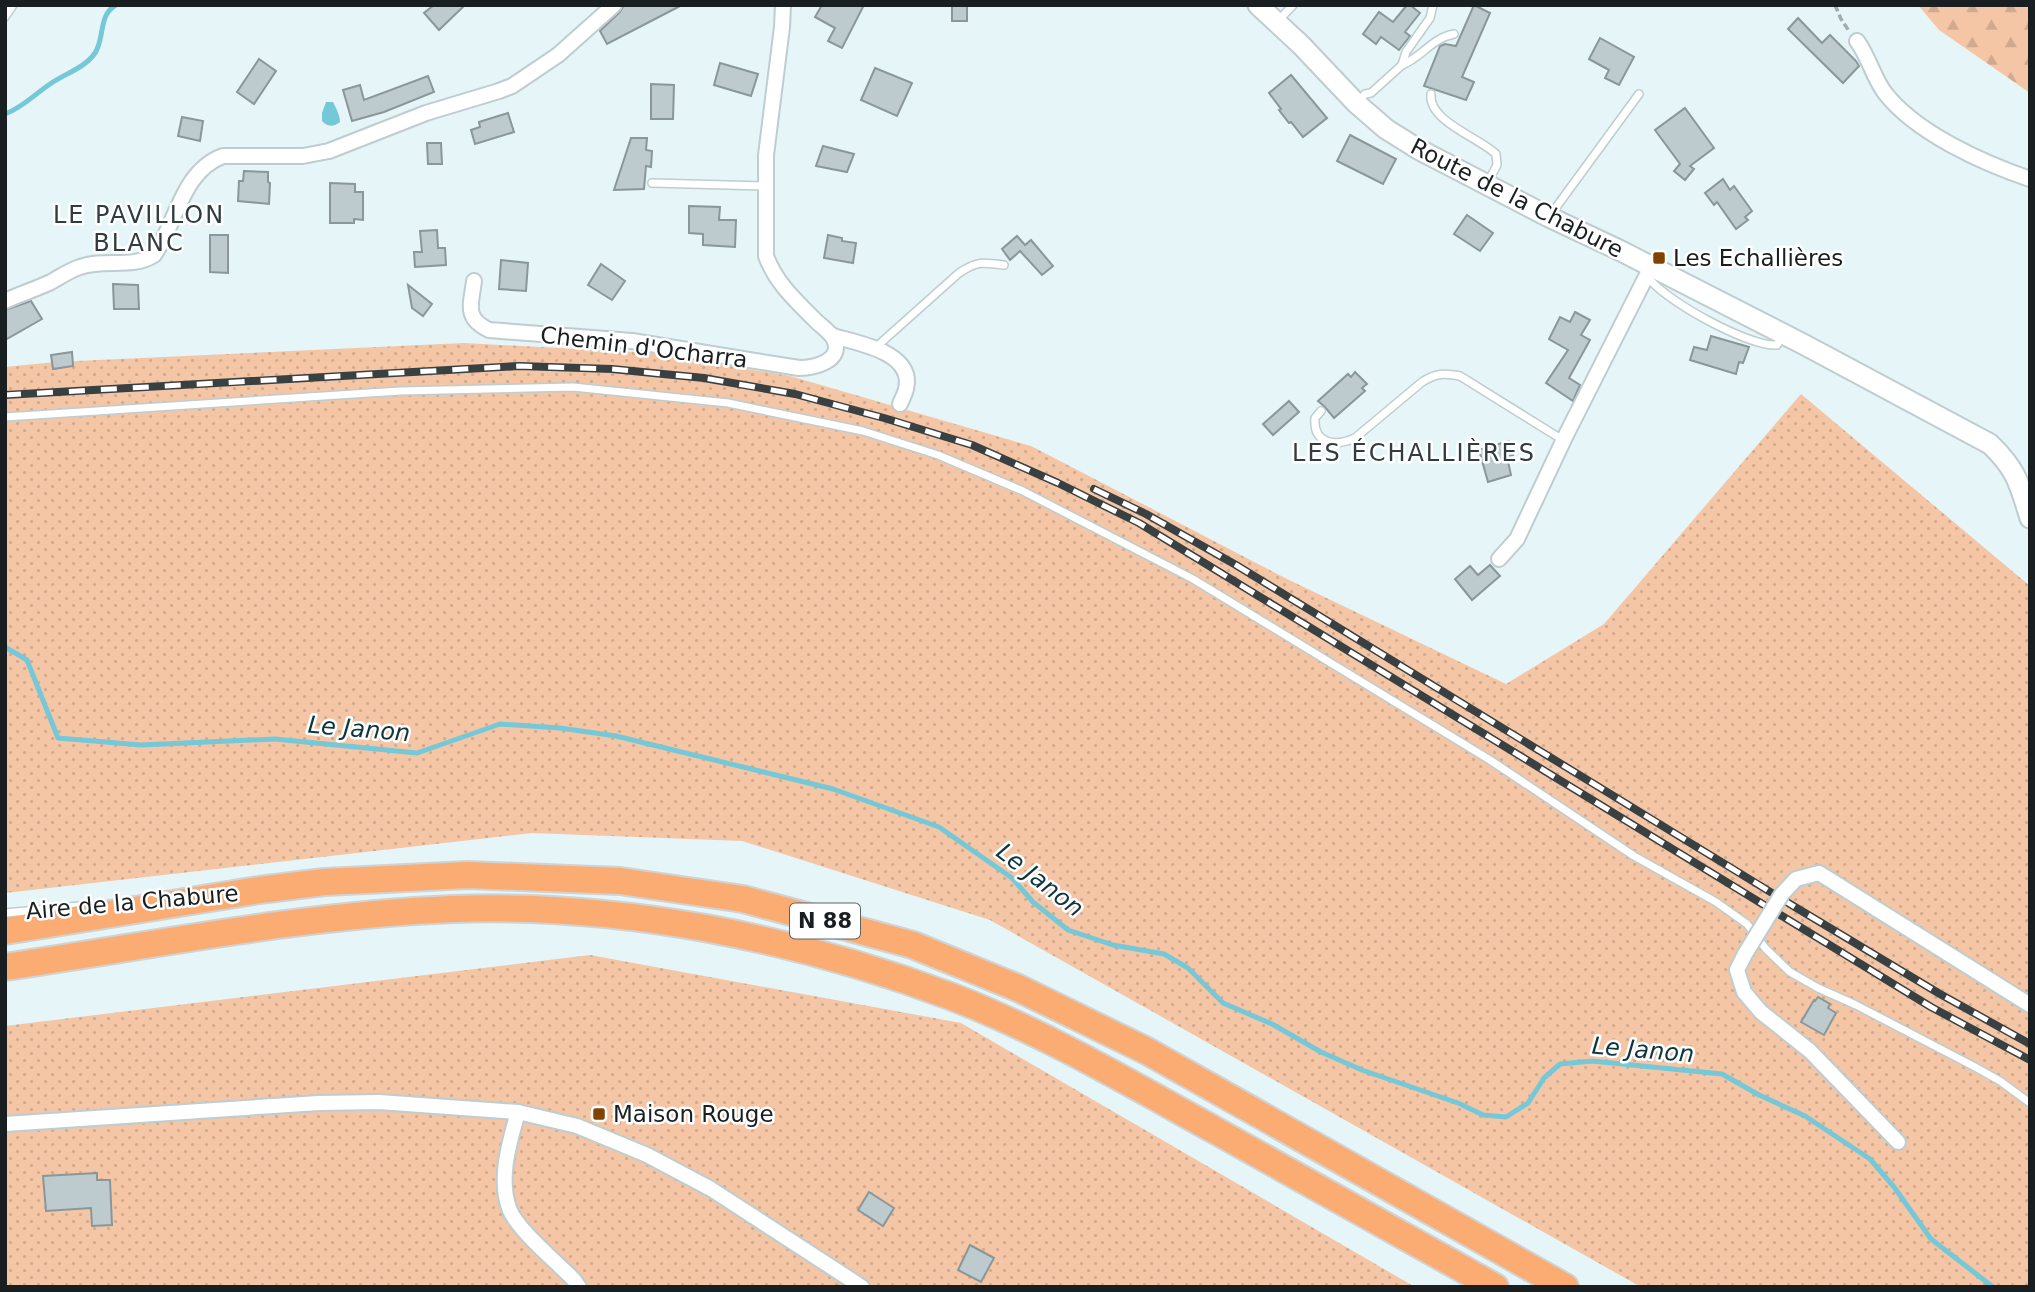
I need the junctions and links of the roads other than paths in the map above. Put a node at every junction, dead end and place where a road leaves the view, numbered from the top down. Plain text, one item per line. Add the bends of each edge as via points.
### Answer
1 (13, 5) edge
2 (614, 5) edge
3 (783, 5) edge
4 (1258, 5) edge
5 (1293, 5) edge
6 (1433, 5) edge
7 (5, 17) edge
8 (1277, 22) junction
9 (1454, 34) dead end
10 (1857, 41) road end
11 (1402, 65) junction
12 (1431, 94) dead end
13 (1639, 94) dead end
14 (1356, 103) junction
15 (2030, 178) edge
16 (652, 183) dead end
17 (1486, 185) junction
18 (766, 186) junction
19 (1549, 217) junction
20 (1004, 265) dead end
21 (1649, 271) junction
22 (474, 281) dead end
23 (5, 301) edge
24 (833, 336) junction
25 (874, 348) junction
26 (900, 404) dead end
27 (1321, 411) dead end
28 (5, 417) edge
29 (1563, 441) junction
30 (2030, 518) edge
31 (1499, 559) dead end
32 (258, 890) junction
33 (137, 901) dead end
34 (97, 904) dead end
35 (5, 913) edge
36 (5, 931) edge
37 (5, 967) edge
38 (2030, 1005) edge
39 (2030, 1103) edge
40 (518, 1112) junction
41 (5, 1124) edge
42 (1898, 1142) dead end
43 (579, 1287) edge
44 (862, 1287) edge
45 (1495, 1287) edge
46 (1565, 1287) edge

1 - 7 lane
2 - 23 street via 558,55 499,91 426,113 329,151 211,160 193,179 154,255 139,262 78,267
3 - 18 street
4 - 8 main road, Route de la Chabure
5 - 8 lane
6 - 11 lane
8 - 14 main road, Route de la Chabure
9 - 11 lane via 1439,38
10 - 15 street via 1882,88 1911,118 1976,158
11 - 14 lane
12 - 17 lane via 1438,115 1496,154 1497,165
13 - 19 lane
14 - 17 main road, Route de la Chabure via 1386,129
16 - 18 lane
17 - 19 main road, Route de la Chabure
18 - 24 street via 766,256 771,271
19 - 21 main road, Route de la Chabure
20 - 25 lane via 971,265
21 - 29 street
21 - 30 main road, Route de la Chabure via 1981,438 2006,459 2018,479
22 - 24 street, Chemin d'Ocharra via 471,316 489,330 632,341 799,368 824,364 836,346
24 - 25 street
25 - 26 street via 901,364 907,387
27 - 29 lane via 1315,418 1316,431 1332,443 1344,443 1422,382 1447,373 1460,376
28 - 39 lane via 400,391 573,387 728,402 863,431 938,455 1023,491 1193,579 1490,760 1633,856 1716,902 1747,924 1790,972 1975,1067
29 - 31 street via 1517,539
32 - 33 lane, Aire de la Chabure
32 - 36 highway, N 88
32 - 46 highway, N 88 via 468,875 620,881 743,899 913,945 1018,988 1147,1051
34 - 35 lane, Aire de la Chabure
37 - 45 highway, N 88 via 269,926 457,909 609,914 731,932 892,976 1009,1021 1105,1068
38 - 42 street, bridge via 1819,873 1796,879 1782,894 1737,970 1744,992 1761,1012 1810,1051
40 - 41 street via 379,1102 320,1103
40 - 43 street via 506,1170 509,1210
40 - 44 street via 577,1126 647,1154 711,1189

